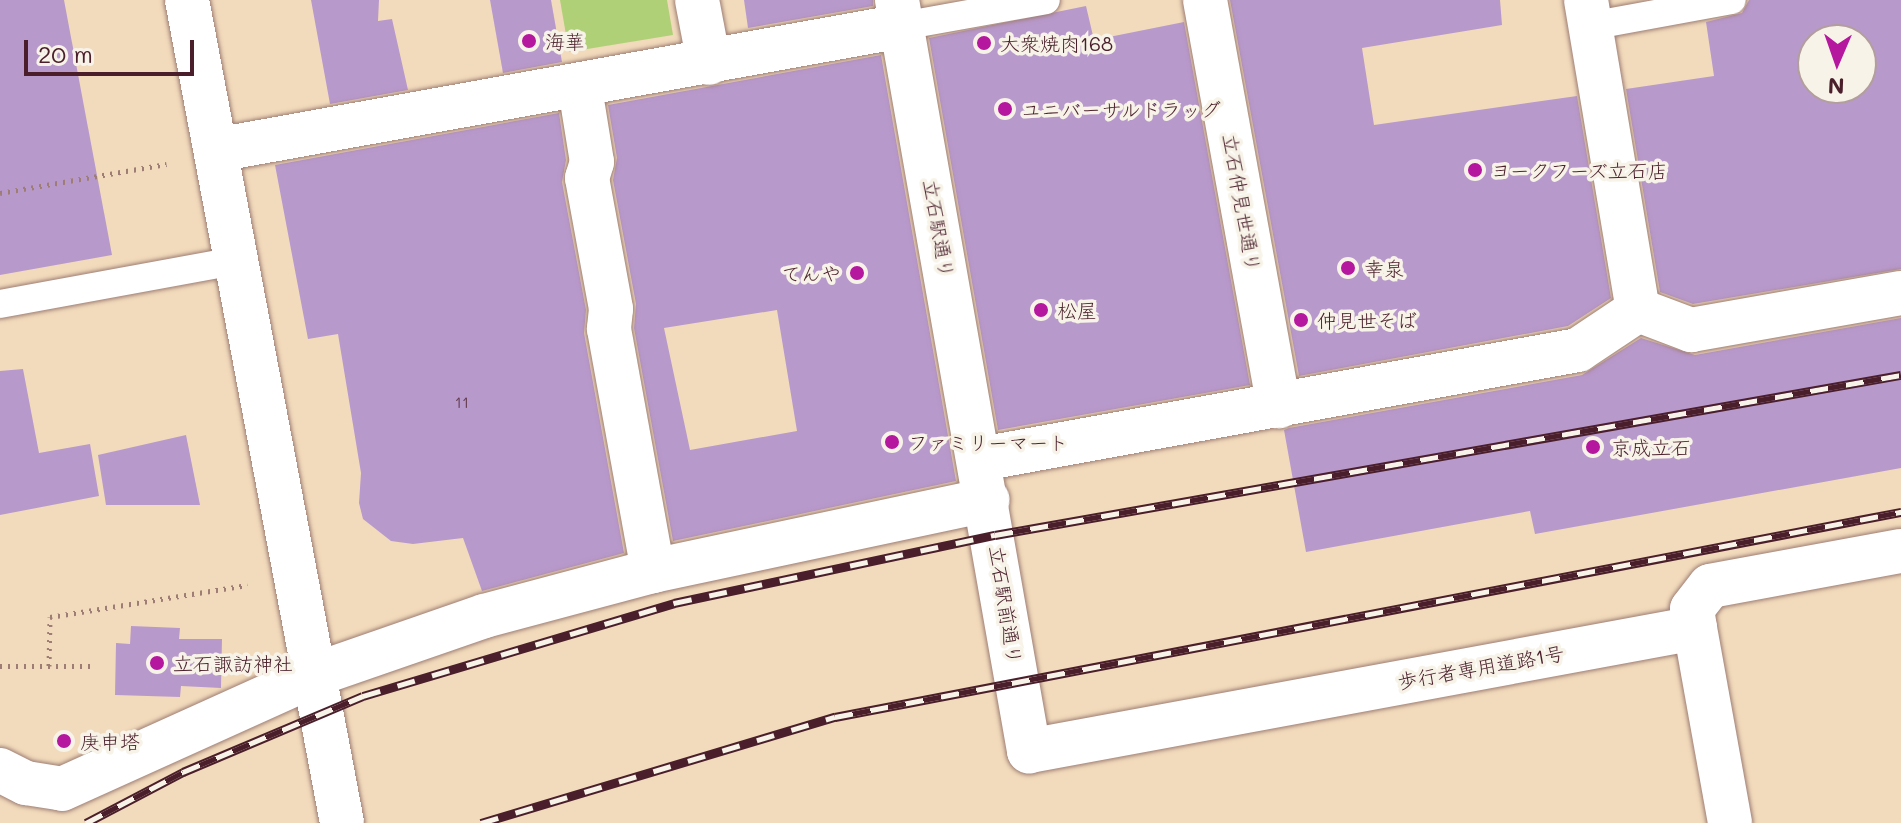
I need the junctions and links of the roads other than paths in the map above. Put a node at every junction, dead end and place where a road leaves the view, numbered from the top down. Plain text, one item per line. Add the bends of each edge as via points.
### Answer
1 (187, 0) edge
2 (697, 0) edge
3 (1046, 0) edge
4 (1205, 0) edge
5 (1732, 0) edge
6 (900, 13) edge
7 (1588, 13) edge
8 (709, 63) junction
9 (580, 88) junction
10 (217, 153) junction
11 (240, 260) junction
12 (1901, 293) edge
13 (0, 304) edge
14 (1638, 310) junction
15 (1279, 406) junction
16 (985, 479) junction
17 (1901, 551) edge
18 (653, 571) junction
19 (1695, 628) junction
20 (314, 675) junction
21 (1029, 751) joint
22 (0, 770) edge
23 (342, 823) edge
24 (1730, 823) edge

1 - 10 street
2 - 8 street
3 - 6 lane
4 - 15 street, 立石仲見世通り
5 - 7 lane
6 - 8 street
6 - 16 street, 立石駅通り
7 - 14 street
8 - 9 street
9 - 10 street
9 - 18 street via 592,162 587,178 611,309 609,329
10 - 11 street
11 - 13 lane
11 - 20 street
12 - 14 street via 1691,330
14 - 15 street via 1578,350
15 - 16 street
16 - 18 street
16 - 21 street, 立石駅前通り
17 - 19 street via 1710,586 1692,609
18 - 20 street via 484,616
19 - 21 street, 歩行者専用道路1号
19 - 24 street
20 - 22 street via 62,789 26,783
20 - 23 street

